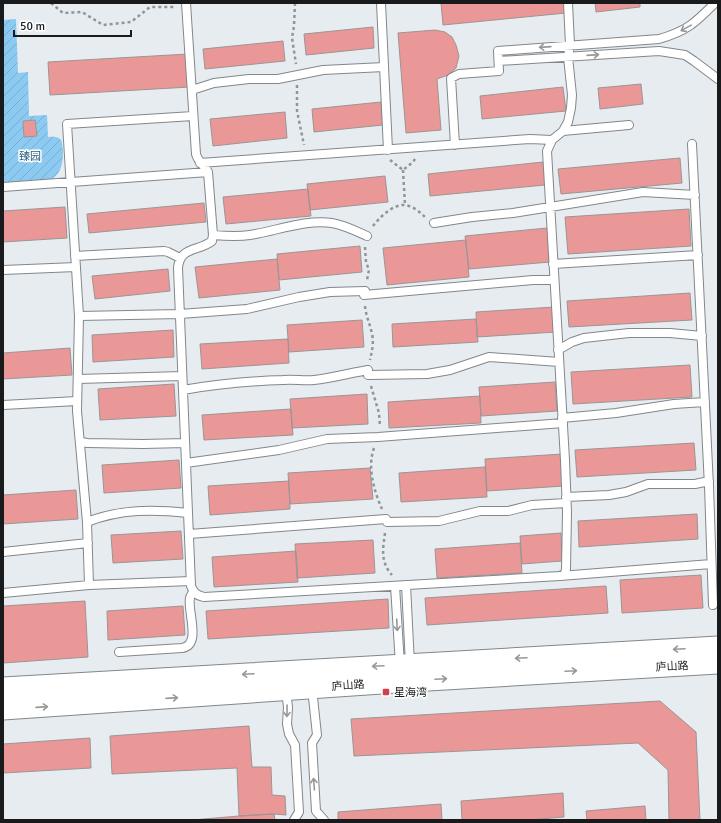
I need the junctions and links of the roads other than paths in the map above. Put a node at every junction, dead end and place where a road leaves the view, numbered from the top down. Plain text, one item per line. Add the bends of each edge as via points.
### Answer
1 (381, 3) edge
2 (568, 3) edge
3 (715, 3) edge
4 (186, 5) edge
5 (570, 45) junction
6 (568, 57) junction
7 (498, 61) junction
8 (384, 67) junction
9 (718, 79) edge
10 (192, 90) junction
11 (193, 116) junction
12 (629, 125) dead end
13 (563, 131) junction
14 (552, 140) junction
15 (692, 144) dead end
16 (455, 145) junction
17 (388, 150) junction
18 (200, 163) junction
19 (208, 172) junction
20 (70, 182) junction
21 (3, 187) edge
22 (694, 195) junction
23 (550, 206) junction
24 (434, 223) dead end
25 (213, 236) junction
26 (367, 236) dead end
27 (698, 255) junction
28 (75, 256) junction
29 (180, 258) junction
30 (554, 264) junction
31 (76, 267) junction
32 (3, 270) edge
33 (554, 280) junction
34 (180, 314) junction
35 (79, 316) junction
36 (702, 336) junction
37 (558, 350) junction
38 (559, 362) junction
39 (182, 376) junction
40 (78, 379) junction
41 (183, 390) junction
42 (77, 400) junction
43 (705, 402) junction
44 (3, 404) edge
45 (562, 420) junction
46 (80, 442) junction
47 (185, 443) junction
48 (186, 463) junction
49 (709, 481) junction
50 (566, 500) junction
51 (188, 513) junction
52 (87, 522) junction
53 (189, 534) junction
54 (88, 543) junction
55 (3, 552) edge
56 (711, 564) junction
57 (560, 576) junction
58 (191, 581) junction
59 (406, 585) junction
60 (88, 586) junction
61 (395, 586) junction
62 (193, 592) junction
63 (3, 593) edge
64 (713, 605) dead end
65 (718, 647) edge
66 (119, 652) dead end
67 (718, 663) edge
68 (406, 673) junction
69 (311, 679) junction
70 (286, 681) junction
71 (3, 688) edge
72 (3, 709) edge
73 (294, 820) edge
74 (324, 820) edge

1 - 8 lane
2 - 5 lane
3 -> 5 lane via 688,28 673,35 659,39
4 - 10 lane
5 - 6 lane
5 -> 7 lane via 498,51
6 - 7 lane
6 -> 9 lane via 659,51 676,53 685,55
6 - 13 lane via 572,95 568,122
7 - 16 lane via 499,71 459,74 451,78
8 - 10 lane via 323,70 278,79 220,82
8 - 17 lane
10 - 11 lane
11 - 18 lane via 196,154
11 - 20 lane via 67,124
12 - 13 lane
13 - 14 lane
14 - 16 lane via 530,139
14 - 23 lane via 547,151
15 - 22 lane
16 - 17 lane
17 - 18 lane
18 - 19 lane
19 - 20 lane
19 - 25 lane
20 - 21 lane
20 - 28 lane
22 - 23 lane via 642,192
22 - 27 lane
23 - 24 lane
23 - 30 lane
25 - 26 lane via 234,237 313,223 332,223
25 - 29 lane via 208,244 187,251
27 - 30 lane
27 - 36 lane
28 - 29 lane via 164,251
28 - 31 lane
29 - 34 lane
30 - 33 lane
31 - 32 lane
31 - 35 lane
33 - 34 lane via 364,293 330,292 247,309
33 - 37 lane
34 - 35 lane
34 - 39 lane
35 - 40 lane
36 - 37 lane via 629,333 584,338
36 - 43 lane
37 - 38 lane
38 - 41 lane via 489,357 450,370 427,374 368,373 305,381 243,381
38 - 45 lane
39 - 40 lane
39 - 41 lane
40 - 42 lane
41 - 47 lane
42 - 44 lane
42 - 46 lane
43 - 45 lane
43 - 49 lane
45 - 48 lane via 378,437 327,439 279,450
45 - 50 lane
46 - 47 lane
46 - 52 lane
47 - 48 lane
48 - 51 lane
49 - 50 lane via 695,484 648,484 609,496
49 - 56 lane
50 - 53 lane via 508,511 480,511 439,521 387,521
50 - 57 lane via 566,569 565,574
51 - 52 lane via 148,510
51 - 53 lane
52 - 54 lane
53 - 58 lane
54 - 55 lane
54 - 60 lane
56 - 57 lane
56 - 64 lane
57 - 59 lane
58 - 60 lane
58 - 62 lane
59 - 61 lane
59 - 68 lane
60 - 63 lane
61 - 62 lane via 204,597
61 -> 68 lane
62 - 66 lane via 190,598 190,644 182,648
65 -> 68 street, 庐山路
68 -> 67 street, 庐山路
68 - 69 street, 庐山路
69 - 70 street, 庐山路
74 -> 69 lane via 316,812 312,743 317,735 317,721
70 -> 71 street, 庐山路
72 -> 70 street, 庐山路
70 -> 73 lane via 287,724 295,745 299,812

